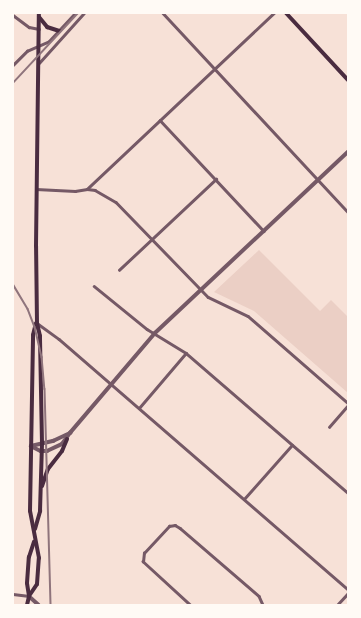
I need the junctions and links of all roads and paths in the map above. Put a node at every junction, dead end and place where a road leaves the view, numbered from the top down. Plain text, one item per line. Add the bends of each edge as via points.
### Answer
1 (75, 13) edge
2 (84, 13) edge
3 (163, 13) edge
4 (274, 13) edge
5 (286, 13) edge
6 (13, 15) edge
7 (39, 15) edge
8 (39, 29) junction
9 (59, 31) junction
10 (39, 46) junction
11 (38, 64) junction
12 (13, 65) edge
13 (215, 69) junction
14 (348, 80) edge
15 (160, 120) junction
16 (348, 152) edge
17 (216, 179) junction
18 (318, 180) junction
19 (36, 189) junction
20 (87, 189) junction
21 (348, 212) edge
22 (264, 231) junction
23 (152, 239) junction
24 (119, 270) dead end
25 (94, 286) dead end
26 (200, 290) junction
27 (36, 323) junction
28 (155, 333) junction
29 (186, 353) junction
30 (111, 384) junction
31 (348, 404) edge
32 (139, 408) junction
33 (329, 427) dead end
34 (70, 433) junction
35 (67, 439) junction
36 (42, 443) junction
37 (292, 444) junction
38 (31, 446) junction
39 (41, 451) junction
40 (41, 490) junction
41 (348, 493) edge
42 (244, 499) junction
43 (35, 529) junction
44 (35, 541) junction
45 (348, 588) edge
46 (348, 593) edge
47 (13, 594) edge
48 (29, 596) junction
49 (27, 605) edge
50 (39, 605) edge
51 (190, 605) edge
52 (263, 605) edge
53 (337, 605) edge

1 - 9 street
2 - 11 street
3 - 13 street
4 - 13 street
5 - 14 main road
6 - 8 street via 29,28
7 - 8 main road
7 - 9 main road via 47,27
8 - 10 main road
9 - 10 street
10 - 11 main road
10 - 12 street via 27,51
11 - 19 main road
13 - 15 street
13 - 18 street
15 - 17 street
15 - 20 street
16 - 18 street
17 - 22 street
17 - 23 street
18 - 21 street
18 - 22 street
19 - 20 street
19 - 27 main road
20 - 23 street via 95,190 116,202
22 - 26 street
23 - 24 street
23 - 26 street
25 - 28 street
26 - 28 street
26 - 31 street via 209,298 248,316
27 - 30 street via 59,339
27 - 36 main road via 40,336
27 - 38 main road via 33,335
28 - 29 street
28 - 30 street
29 - 32 street
29 - 37 street
30 - 32 street
30 - 34 street
31 - 33 street
32 - 42 street
34 - 35 street
34 - 36 street
35 - 39 street via 58,447
35 - 40 main road via 62,451 48,469
36 - 38 street
36 - 39 main road
37 - 41 street
37 - 42 street
38 - 39 street
38 - 43 main road via 30,511
39 - 40 main road
40 - 43 main road via 40,511
42 - 45 street
43 - 44 main road
44 - 48 main road via 29,557
44 - 48 main road via 39,558 37,584
46 - 53 street
47 - 48 street
48 - 49 main road
48 - 50 street
51 - 52 street via 144,565 142,557 169,526 180,528 259,596

